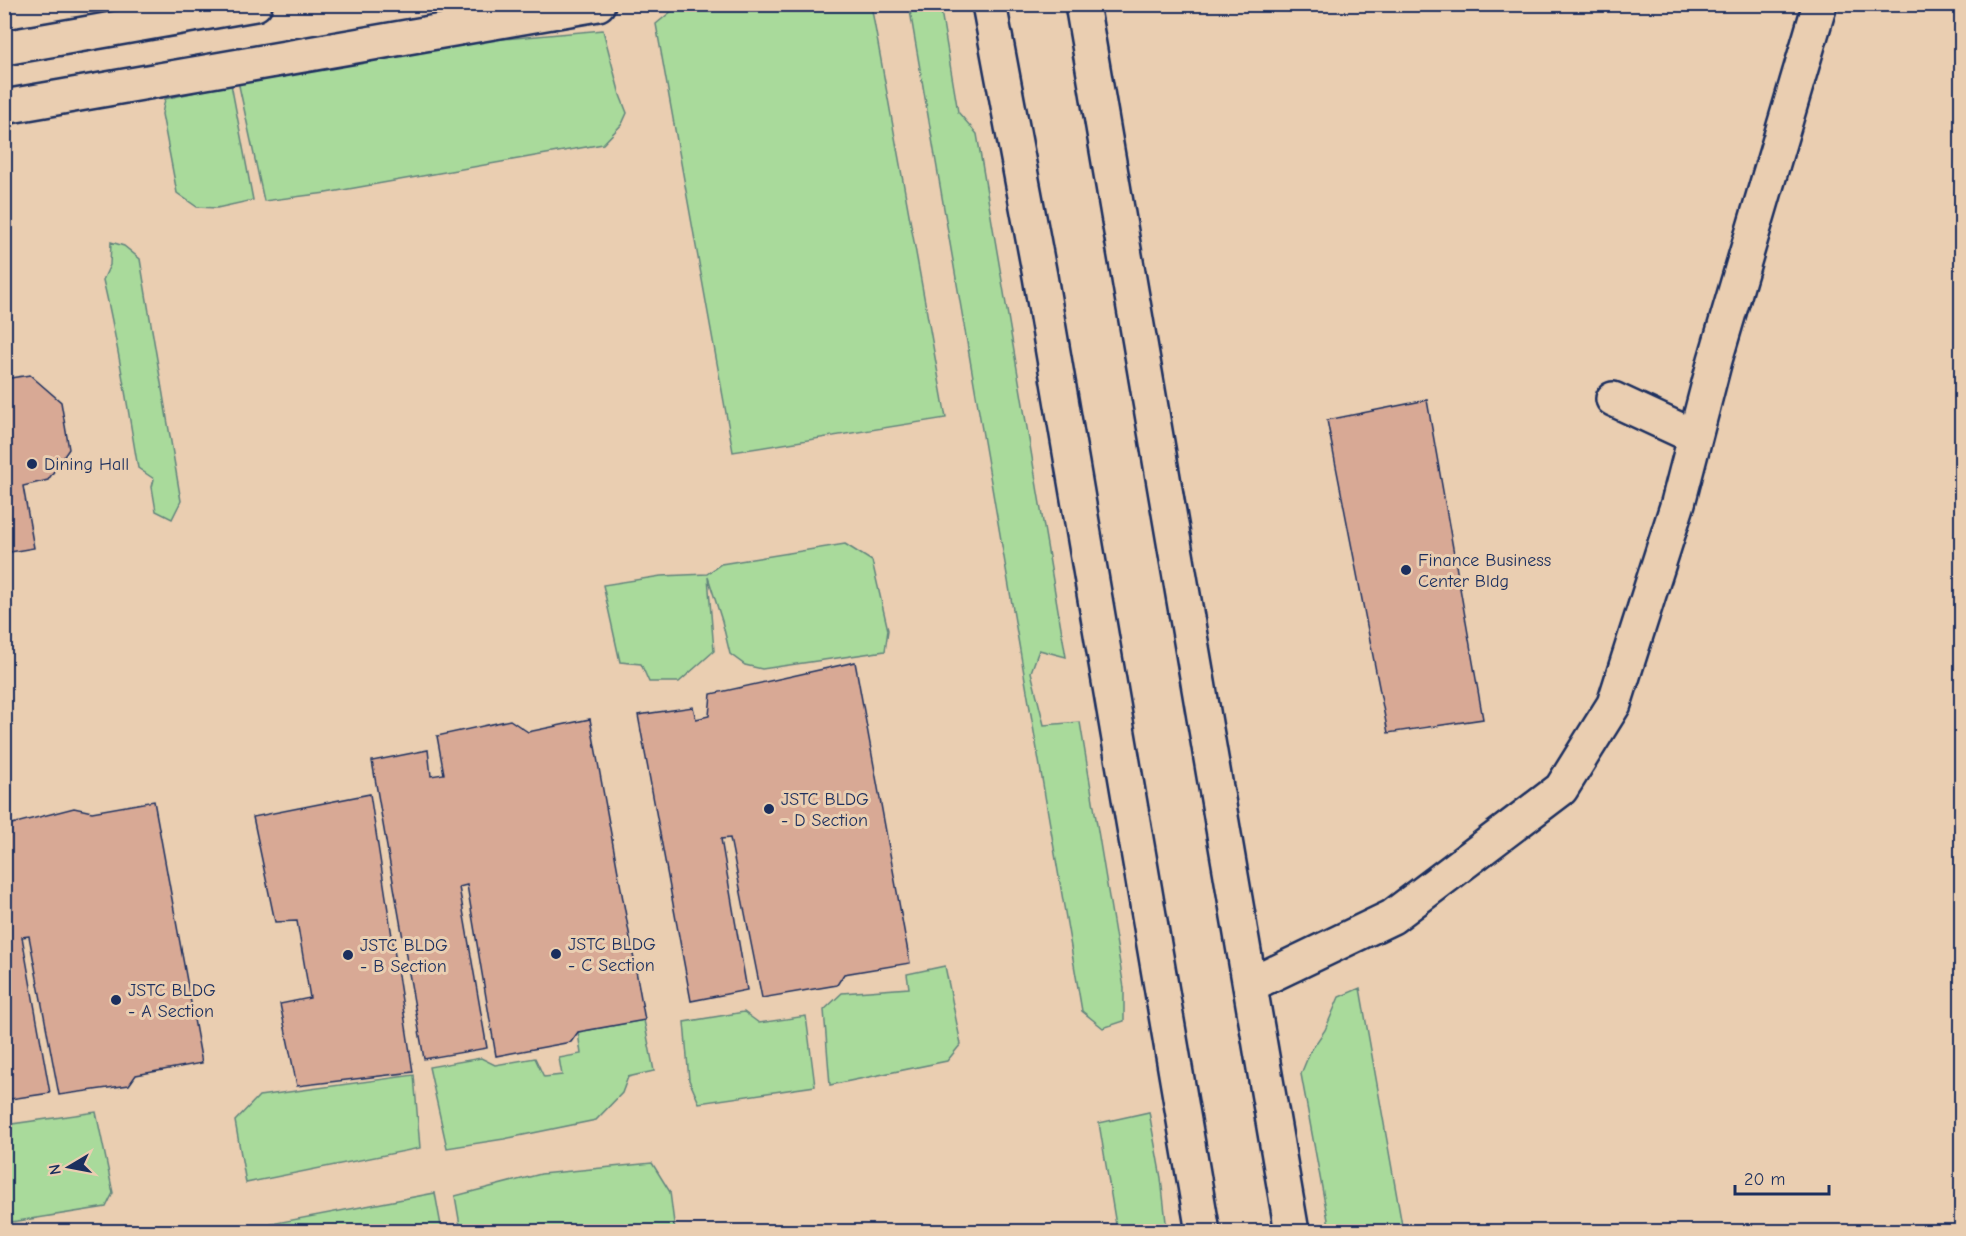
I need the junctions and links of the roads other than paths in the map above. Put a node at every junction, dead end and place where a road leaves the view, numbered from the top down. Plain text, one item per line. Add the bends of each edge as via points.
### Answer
1 (255, 4) edge
2 (598, 4) edge
3 (989, 4) edge
4 (1082, 4) edge
5 (1820, 4) edge
6 (4, 48) edge
7 (4, 107) edge
8 (1613, 399) dead end
9 (1695, 437) junction
10 (1250, 986) junction
11 (1203, 1232) edge
12 (1292, 1232) edge

1 - 6 street
2 - 7 street
3 - 11 street via 1042,288
4 - 10 street
5 - 9 street
8 - 9 street
9 - 10 street via 1614,704 1561,789 1392,917
10 - 12 street

